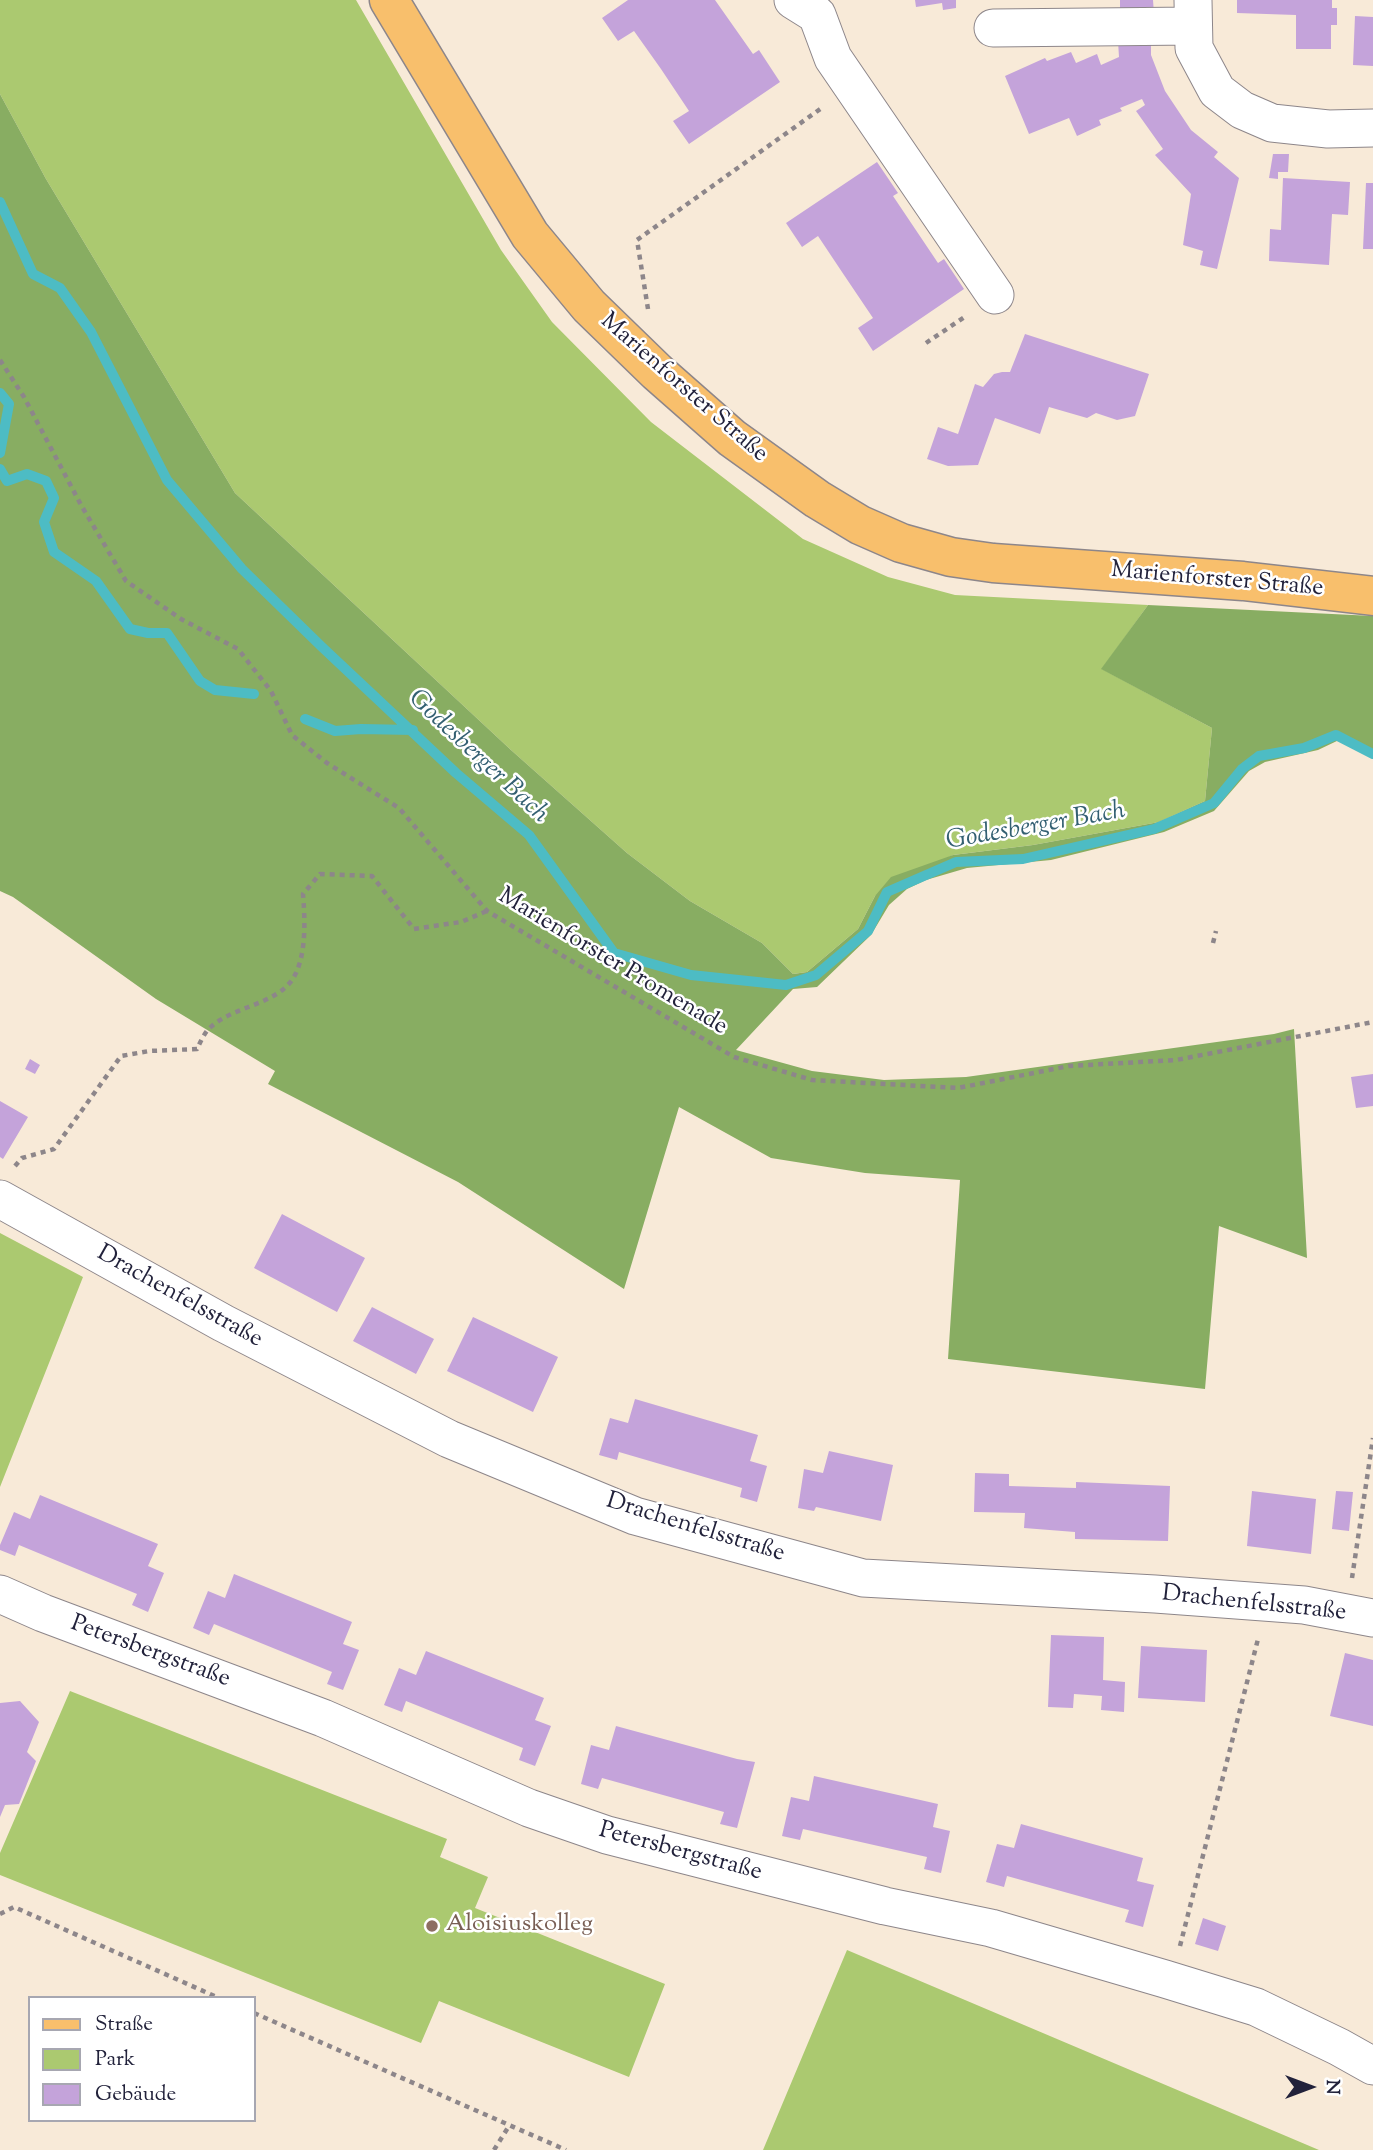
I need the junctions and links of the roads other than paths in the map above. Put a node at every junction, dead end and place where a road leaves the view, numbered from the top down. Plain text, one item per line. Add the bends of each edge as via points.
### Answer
1 (389, 0) edge
2 (805, 7) edge
3 (1193, 13) edge
4 (993, 28) dead end
5 (1373, 128) edge
6 (995, 295) road end
7 (1373, 596) edge
8 (0, 1199) edge
9 (0, 1594) edge
10 (1360, 1616) edge
11 (1373, 2066) edge

1 - 7 main road, Marienforster Straße via 530,235 589,306 733,438 827,506 901,543 951,557
2 - 6 street via 833,58
3 - 4 street
3 - 5 street via 1194,48 1217,92 1242,110 1272,123
8 - 10 street, Drachenfelsstraße via 223,1323 449,1439 635,1516 863,1578 1304,1605
9 - 11 street, Petersbergstraße via 323,1717 529,1808 607,1835 885,1906 991,1928 1178,1983 1256,2007

